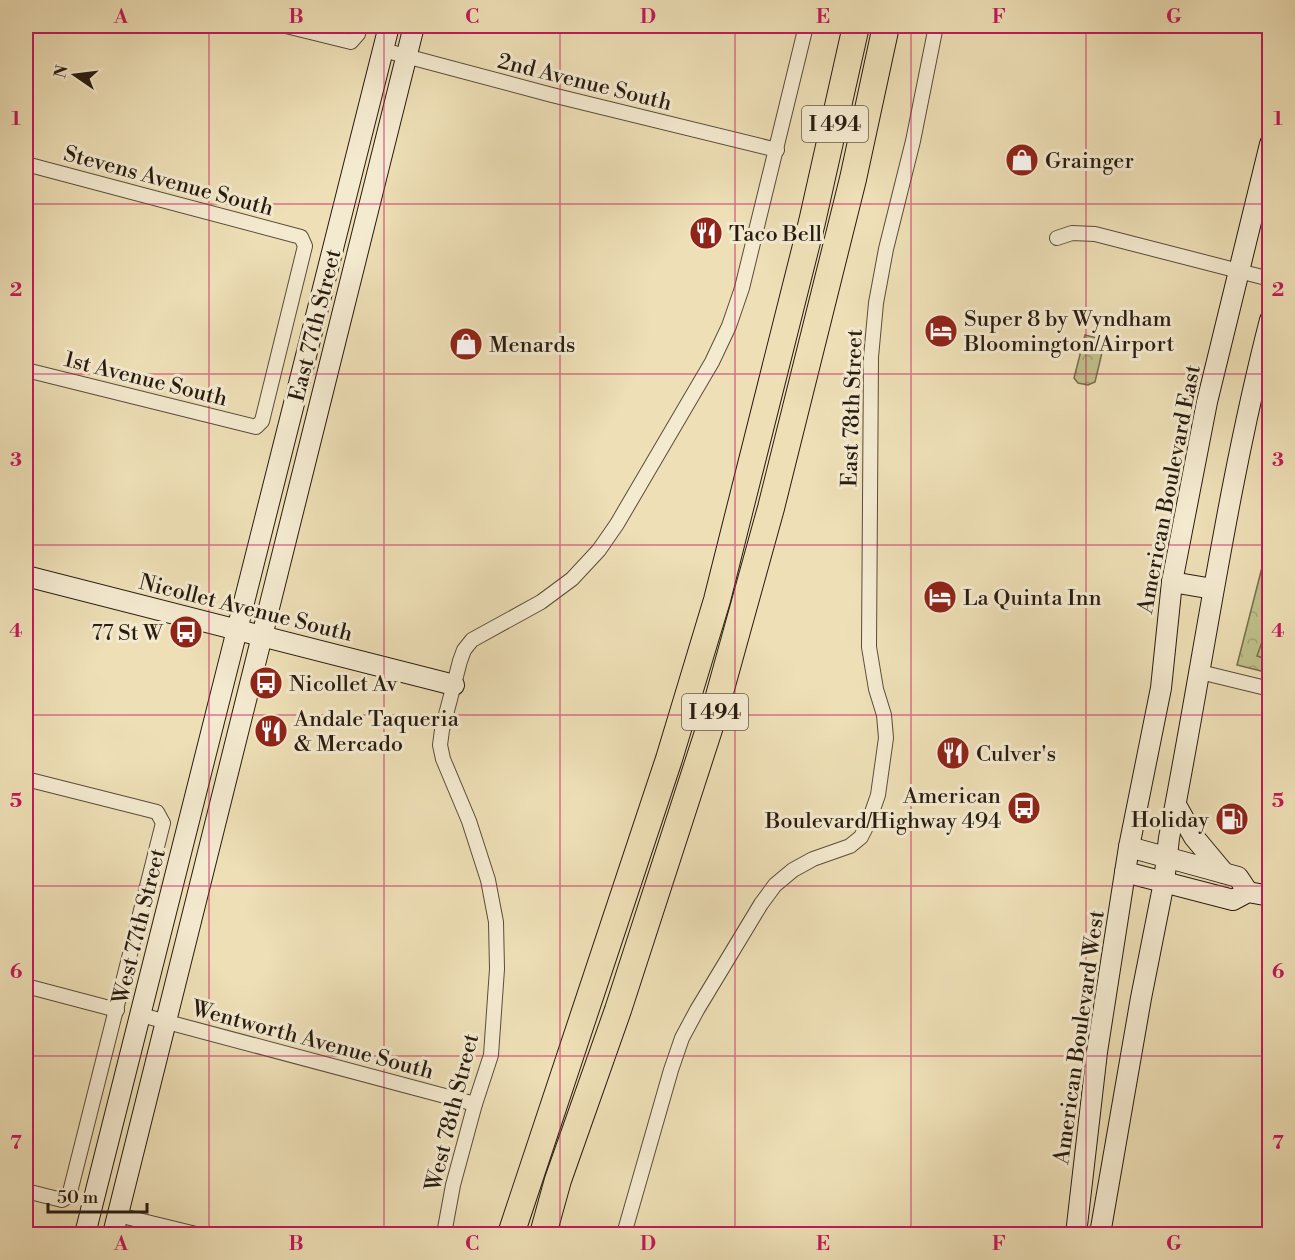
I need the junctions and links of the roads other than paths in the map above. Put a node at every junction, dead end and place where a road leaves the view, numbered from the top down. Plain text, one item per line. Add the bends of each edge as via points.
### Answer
1 (286, 26) edge
2 (360, 26) edge
3 (389, 26) edge
4 (414, 26) edge
5 (806, 26) edge
6 (856, 26) edge
7 (886, 26) edge
8 (936, 26) edge
9 (383, 50) junction
10 (406, 56) junction
11 (1269, 144) edge
12 (777, 150) junction
13 (26, 164) edge
14 (1057, 238) dead end
15 (330, 262) junction
16 (1238, 271) junction
17 (1269, 279) edge
18 (1269, 320) edge
19 (26, 370) edge
20 (314, 421) junction
21 (256, 427) joint
22 (26, 576) edge
23 (1172, 582) junction
24 (1213, 589) junction
25 (236, 630) junction
26 (261, 636) junction
27 (1200, 672) junction
28 (454, 685) junction
29 (1269, 689) edge
30 (26, 779) edge
31 (1176, 805) junction
32 (1129, 847) junction
33 (1166, 856) junction
34 (1125, 872) junction
35 (1224, 873) junction
36 (1164, 882) junction
37 (1248, 892) junction
38 (1269, 896) edge
39 (26, 986) edge
40 (117, 1010) junction
41 (141, 1015) junction
42 (166, 1022) junction
43 (475, 1104) junction
44 (1091, 1109) junction
45 (1121, 1114) junction
46 (26, 1191) edge
47 (118, 1215) junction
48 (85, 1234) edge
49 (113, 1234) edge
50 (196, 1234) edge
51 (444, 1234) edge
52 (511, 1234) edge
53 (543, 1234) edge
54 (624, 1234) edge
55 (1076, 1234) edge
56 (1100, 1234) edge

1 - 2 street via 351,42
3 - 9 main road, East 77th Street
4 - 10 main road, East 77th Street
5 - 12 street
6 - 52 highway, I 494 via 717,600 662,781
7 - 53 highway, I 494 via 853,179 771,508 714,714
8 - 54 street, East 78th Street via 876,303 868,647 886,738 878,795 861,837 850,846 793,870 775,885 697,1010 671,1070
9 - 10 street, 2nd Avenue South
9 - 15 main road, East 77th Street
10 - 12 street, 2nd Avenue South
10 - 20 main road, East 77th Street
11 - 16 main road, American Boulevard East
12 - 28 street via 729,326 617,524 572,579 541,602 472,640 460,661
13 - 21 street, Stevens Avenue South via 301,237 306,246 262,421
14 - 16 street via 1072,233 1095,234
15 - 20 main road via 329,294 300,413
15 - 25 main road, East 77th Street
16 - 17 street
16 - 23 main road, American Boulevard East via 1207,402
18 - 24 main road via 1248,404
19 - 21 street, 1st Avenue South
20 - 26 main road, East 77th Street
22 - 25 main road, Nicollet Avenue South
23 - 24 main road
23 - 32 main road, American Boulevard East via 1161,688
24 - 27 main road
25 - 26 main road, Nicollet Avenue South
25 - 41 main road, West 77th Street
26 - 28 main road, Nicollet Avenue South
26 - 42 main road
27 - 29 street
27 - 31 main road
28 - 43 street, West 78th Street via 440,745 488,880 496,922 491,1055
30 - 40 street via 157,812 163,823
31 - 33 main road
31 - 35 main road via 1196,840
32 - 33 main road
32 - 34 main road, American Boulevard West
33 - 35 main road
33 - 36 main road
34 - 36 main road
34 - 44 main road, American Boulevard West via 1096,1052
35 - 37 main road via 1238,877
36 - 37 main road via 1233,900
36 - 45 main road
37 - 38 main road
39 - 40 street
40 - 46 street via 69,1196 62,1200
41 - 42 street, Wentworth Avenue South
41 - 48 main road, West 77th Street
42 - 43 street, Wentworth Avenue South
42 - 47 main road
43 - 51 street, West 78th Street
44 - 45 main road
44 - 55 main road, American Boulevard West
45 - 56 main road
47 - 49 main road
47 - 50 street

